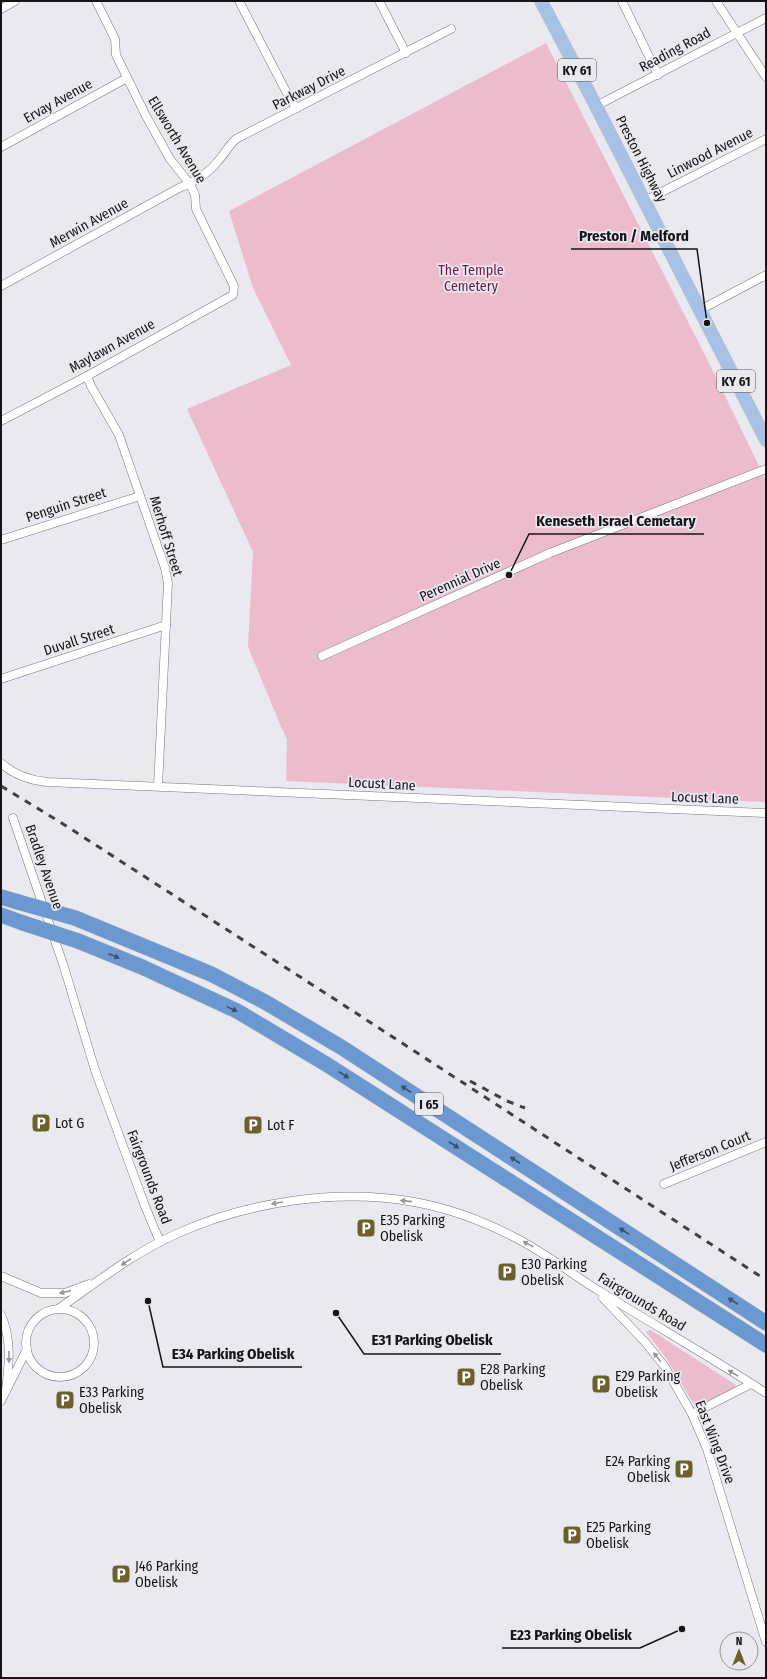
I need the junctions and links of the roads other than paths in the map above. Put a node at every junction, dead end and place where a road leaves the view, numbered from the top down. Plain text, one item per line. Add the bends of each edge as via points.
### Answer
1 (15, 1) edge
2 (96, 1) edge
3 (239, 1) edge
4 (379, 1) edge
5 (541, 1) edge
6 (622, 1) edge
7 (716, 1) edge
8 (1, 9) edge
9 (766, 18) edge
10 (451, 29) dead end
11 (737, 32) junction
12 (406, 53) junction
13 (658, 75) junction
14 (766, 77) edge
15 (127, 78) junction
16 (596, 106) junction
17 (297, 108) junction
18 (766, 139) edge
19 (1, 147) edge
20 (190, 184) junction
21 (644, 201) junction
22 (766, 275) edge
23 (1, 286) edge
24 (235, 292) joint
25 (700, 310) junction
26 (87, 376) junction
27 (1, 421) edge
28 (766, 440) edge
29 (766, 469) edge
30 (140, 496) junction
31 (1, 540) edge
32 (166, 625) junction
33 (322, 656) dead end
34 (1, 679) edge
35 (1, 763) edge
36 (158, 786) junction
37 (766, 813) edge
38 (13, 818) dead end
39 (1, 897) edge
40 (1, 915) edge
41 (49, 924) joint
42 (766, 1142) edge
43 (664, 1184) dead end
44 (160, 1242) junction
45 (1, 1276) edge
46 (101, 1280) junction
47 (586, 1283) junction
48 (58, 1309) junction
49 (1, 1315) edge
50 (766, 1322) edge
51 (766, 1345) edge
52 (27, 1349) junction
53 (752, 1384) junction
54 (6, 1391) junction
55 (766, 1393) edge
56 (1, 1401) edge
57 (692, 1414) junction
58 (766, 1642) edge

1 - 8 street
2 - 15 street, Ellsworth Avenue via 115,39 116,54
3 - 17 street
4 - 12 street
5 - 16 main road, Preston Highway / KY 61
6 - 13 street
7 - 11 street
9 - 11 street, Reading Road
10 - 12 street, Parkway Drive
11 - 13 street, Reading Road
11 - 14 street
12 - 17 street, Parkway Drive
13 - 16 street, Reading Road
15 - 19 street, Ervay Avenue
15 - 20 street, Ellsworth Avenue via 170,159
16 - 21 main road, Preston Highway / KY 61
17 - 20 street, Parkway Drive via 236,139 213,167
18 - 21 street, Linwood Avenue
20 - 23 street, Merwin Avenue
20 - 24 street, Ellsworth Avenue via 195,195 196,209
21 - 25 main road, Preston Highway / KY 61
22 - 25 street
24 - 26 street, Maylawn Avenue
25 - 28 main road, Preston Highway / KY 61
26 - 27 street, Maylawn Avenue
26 - 30 street, Merhoff Street via 119,435
29 - 33 street, Perennial Drive via 550,553
30 - 31 street, Penguin Street
30 - 32 street, Merhoff Street via 165,568 168,583
32 - 34 street, Duvall Street
32 - 36 street, Merhoff Street
35 - 36 street, Locust Lane via 10,771 35,780
36 - 37 street, Locust Lane
38 - 41 street, Bradley Avenue
50 -> 39 highway, I 65, bridge via 341,1047 265,1002 211,974 75,918
40 -> 51 highway, I 65, bridge via 78,941 142,967 237,1011 326,1064
41 - 44 street, Fairgrounds Road via 95,1070
42 - 43 street, Jefferson Court
44 -> 46 street
47 -> 44 street, Fairgrounds Road via 537,1249 469,1218 414,1202 368,1197 308,1199 257,1207 209,1221
46 -> 45 street via 65,1293 54,1294 41,1293
46 - 48 street
53 -> 47 street, Fairgrounds Road
57 -> 47 street, East Wing Drive via 673,1379 645,1342 610,1304
48 - 52 street via 47,1312 30,1327
48 - 52 street via 74,1313 87,1322 93,1332 95,1343 88,1364 80,1372 58,1377 37,1368 30,1360
49 -> 54 street via 8,1336
52 - 54 street
53 - 55 street, Fairgrounds Road
53 - 57 street
54 - 56 street
57 - 58 street, East Wing Drive via 707,1449

